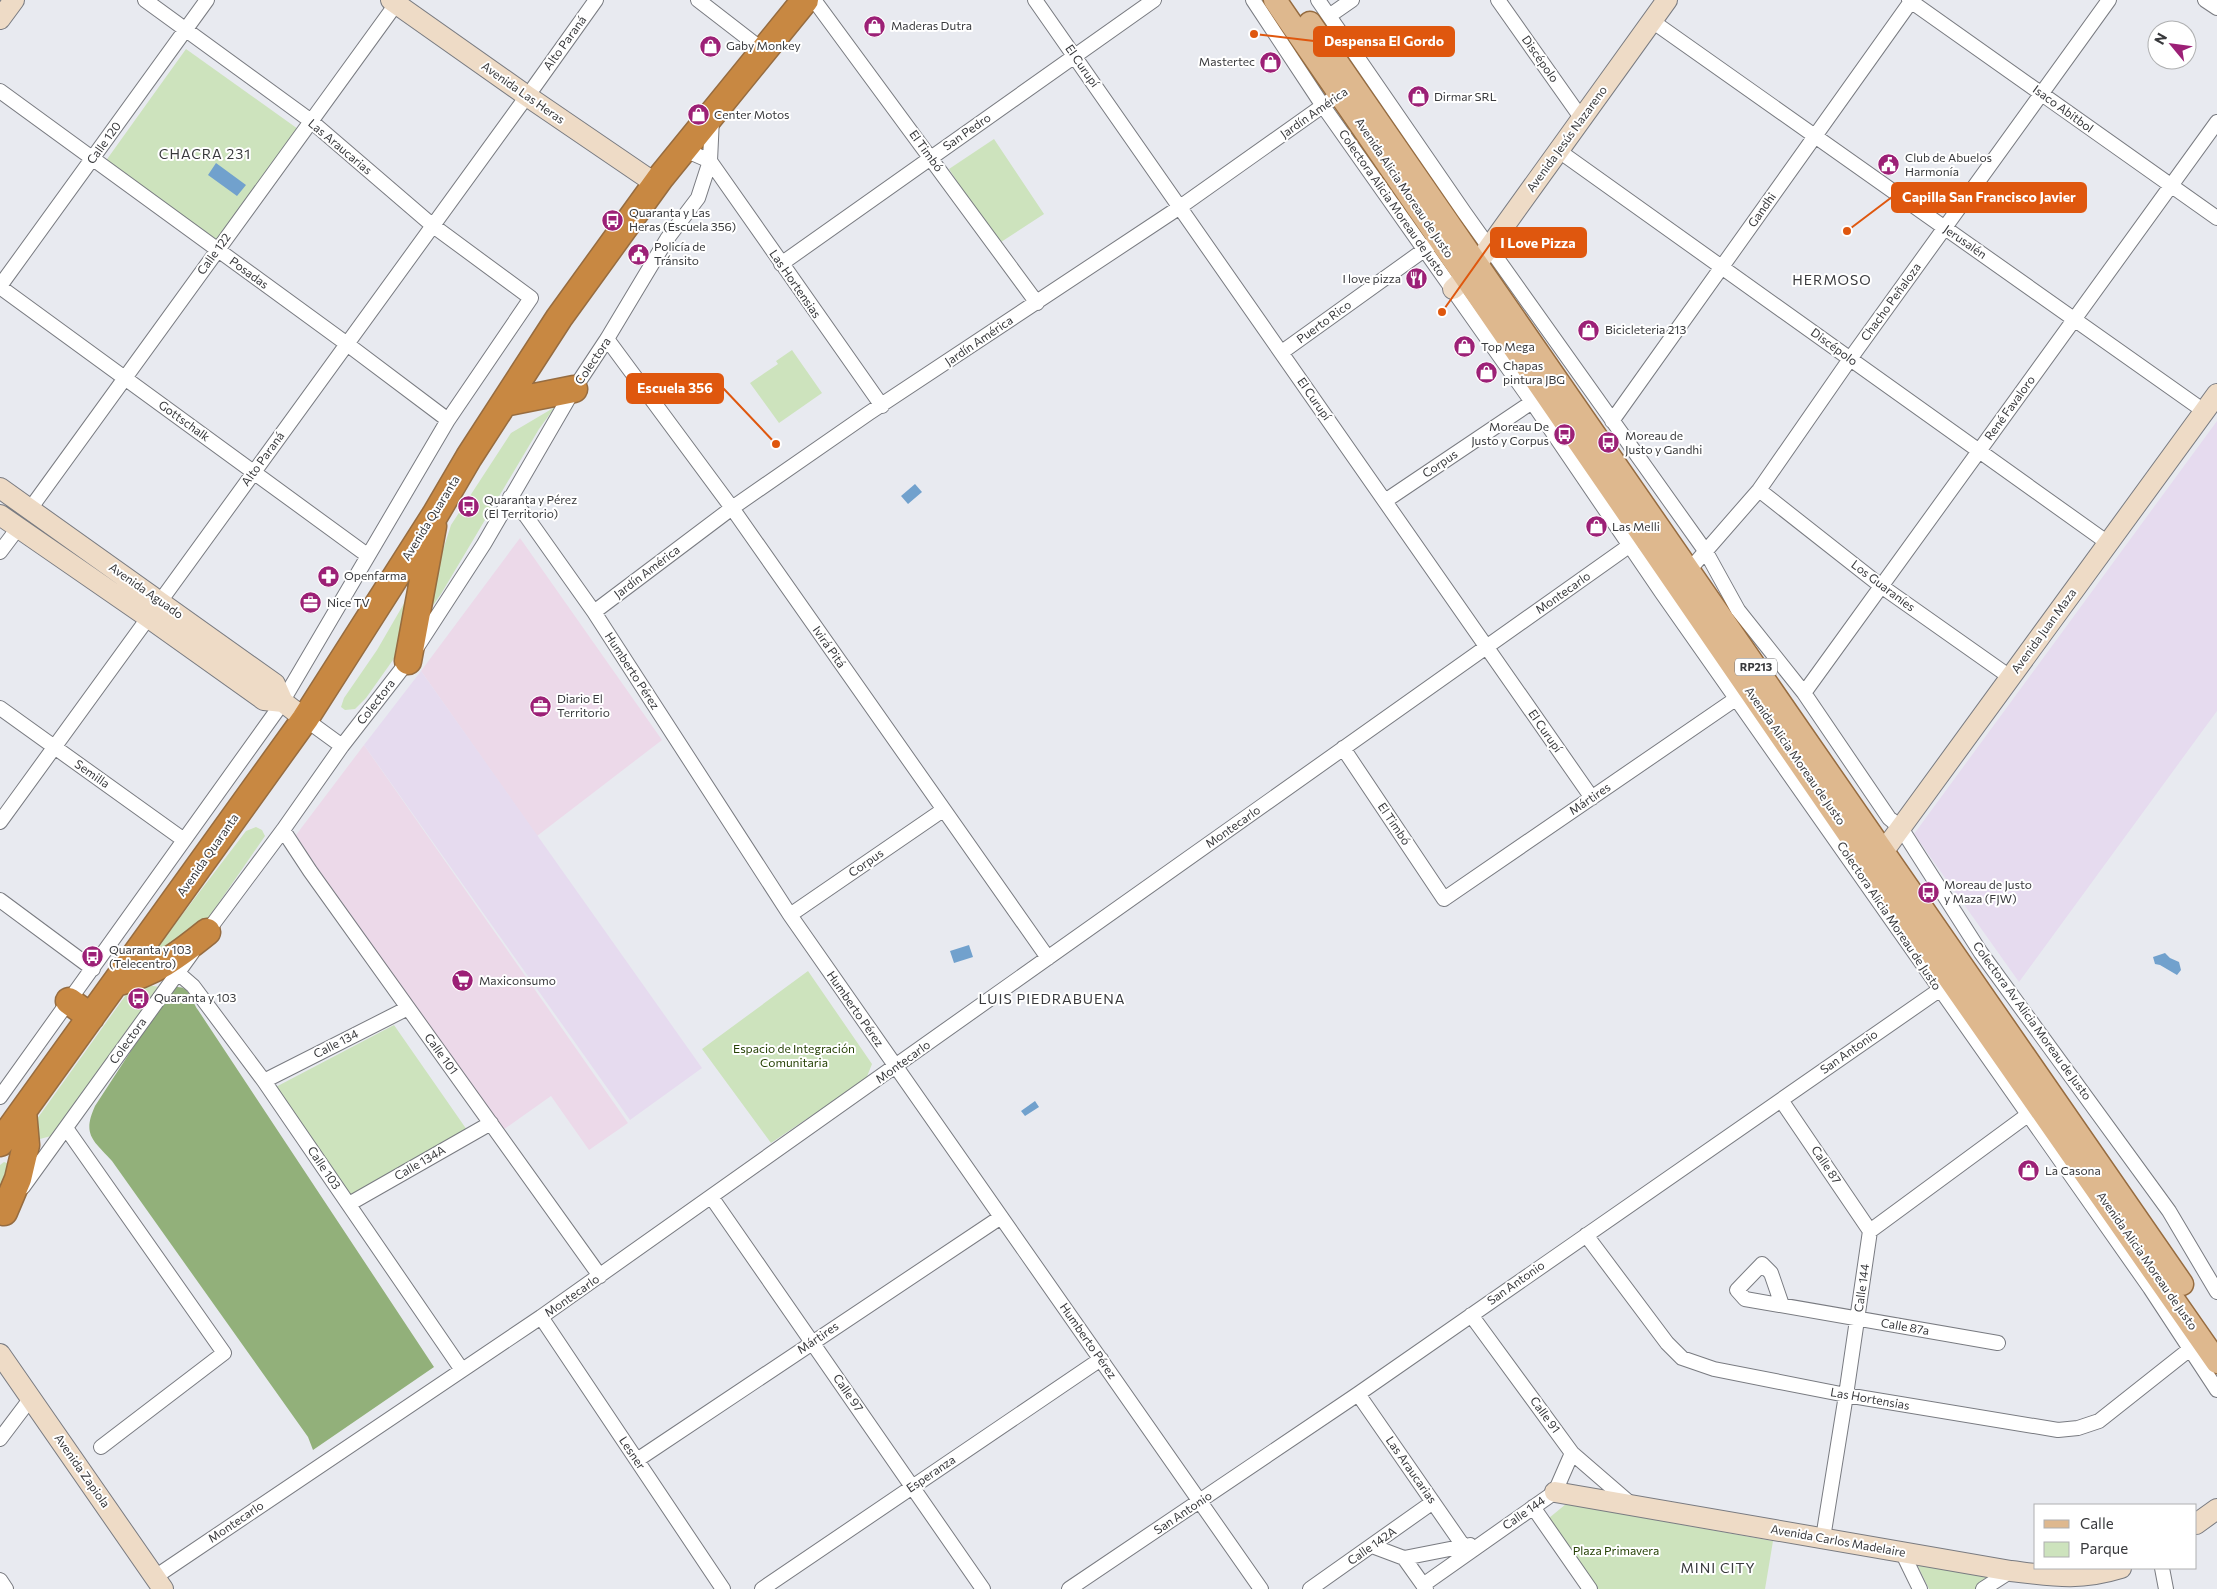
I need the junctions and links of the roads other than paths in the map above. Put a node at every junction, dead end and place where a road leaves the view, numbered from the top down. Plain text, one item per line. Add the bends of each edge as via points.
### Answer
1 (14, 0) edge
2 (145, 0) edge
3 (207, 0) edge
4 (596, 0) edge
5 (698, 0) edge
6 (805, 0) edge
7 (814, 0) edge
8 (1035, 0) edge
9 (1154, 0) edge
10 (1253, 0) edge
11 (1275, 0) edge
12 (1294, 0) edge
13 (1318, 0) edge
14 (1352, 0) edge
15 (1498, 0) edge
16 (1667, 0) edge
17 (1911, 0) edge
18 (2110, 0) edge
19 (2205, 0) edge
20 (398, 1) edge
21 (2217, 8) edge
22 (1329, 16) junction
23 (0, 19) edge
24 (1652, 21) junction
25 (186, 30) junction
26 (764, 51) junction
27 (1074, 55) junction
28 (1346, 90) junction
29 (0, 91) edge
30 (530, 92) junction
31 (2042, 94) junction
32 (712, 116) junction
33 (1582, 119) junction
34 (311, 121) junction
35 (2217, 122) edge
36 (1814, 136) junction
37 (685, 150) junction
38 (1559, 151) junction
39 (92, 158) junction
40 (931, 158) junction
41 (710, 161) junction
42 (658, 181) junction
43 (2172, 187) junction
44 (1180, 207) junction
45 (2217, 218) edge
46 (432, 225) junction
47 (1945, 228) junction
48 (1432, 244) junction
49 (218, 250) junction
50 (781, 264) junction
51 (1722, 267) junction
52 (1471, 270) junction
53 (0, 286) edge
54 (1037, 303) junction
55 (2074, 320) junction
56 (607, 339) junction
57 (347, 344) junction
58 (1282, 352) junction
59 (1850, 359) junction
60 (124, 378) junction
61 (574, 388) junction
62 (2217, 394) edge
63 (1538, 397) junction
64 (504, 403) junction
65 (882, 406) junction
66 (2204, 412) junction
67 (448, 420) junction
68 (1612, 421) junction
69 (1979, 451) junction
70 (254, 472) junction
71 (0, 488) edge
72 (1759, 490) junction
73 (510, 497) junction
74 (1385, 500) junction
75 (732, 508) junction
76 (30, 510) junction
77 (0, 515) edge
78 (435, 515) junction
79 (18, 528) junction
80 (1636, 541) junction
81 (2108, 543) junction
82 (0, 552) edge
83 (1706, 552) junction
84 (367, 555) junction
85 (1677, 585) junction
86 (1881, 586) junction
87 (161, 601) junction
88 (594, 612) junction
89 (149, 618) junction
90 (1487, 647) junction
91 (408, 661) junction
92 (2010, 677) junction
93 (1804, 693) junction
94 (1737, 698) junction
95 (283, 702) junction
96 (0, 708) edge
97 (305, 720) junction
98 (342, 746) junction
99 (54, 747) junction
100 (1343, 748) junction
101 (1592, 798) junction
102 (943, 810) junction
103 (0, 822) edge
104 (1901, 828) junction
105 (284, 830) junction
106 (184, 840) junction
107 (1878, 860) junction
108 (1444, 899) joint
109 (0, 900) edge
110 (790, 916) junction
111 (207, 932) junction
112 (1048, 958) junction
113 (93, 969) junction
114 (178, 973) junction
115 (1955, 979) junction
116 (116, 984) junction
117 (69, 1002) junction
118 (408, 1008) junction
119 (91, 1018) junction
120 (896, 1067) junction
121 (264, 1081) junction
122 (1, 1096) edge
123 (1781, 1100) junction
124 (23, 1111) junction
125 (2029, 1114) junction
126 (491, 1123) junction
127 (66, 1128) junction
128 (0, 1143) edge
129 (712, 1198) junction
130 (349, 1204) junction
131 (2, 1215) edge
132 (1001, 1218) junction
133 (1870, 1231) junction
134 (1586, 1235) junction
135 (600, 1276) junction
136 (2217, 1292) edge
137 (1782, 1305) dead end
138 (1471, 1315) junction
139 (541, 1317) junction
140 (1858, 1318) junction
141 (2217, 1334) edge
142 (812, 1342) junction
143 (1998, 1343) dead end
144 (2190, 1349) junction
145 (0, 1354) edge
146 (1101, 1359) junction
147 (2217, 1362) edge
148 (462, 1370) junction
149 (2217, 1390) edge
150 (1358, 1394) junction
151 (1846, 1395) junction
152 (30, 1398) junction
153 (0, 1439) edge
154 (101, 1447) dead end
155 (1572, 1452) junction
156 (637, 1460) junction
157 (912, 1487) junction
158 (1555, 1492) junction
159 (1200, 1502) junction
160 (1433, 1502) junction
161 (1631, 1505) junction
162 (1533, 1507) junction
163 (2217, 1509) edge
164 (2197, 1523) edge
165 (1822, 1538) junction
166 (1482, 1542) junction
167 (1372, 1546) junction
168 (1464, 1546) junction
169 (1902, 1552) junction
170 (1404, 1558) junction
171 (2117, 1569) edge
172 (2162, 1569) edge
173 (2010, 1571) junction
174 (0, 1580) edge
175 (159, 1583) edge
176 (1424, 1587) edge
177 (6, 1589) edge
178 (723, 1589) edge
179 (762, 1589) edge
180 (983, 1589) edge
181 (1069, 1589) edge
182 (1262, 1589) edge
183 (1310, 1589) edge
184 (1590, 1589) edge
185 (1920, 1589) edge
186 (1983, 1589) edge
187 (2166, 1589) edge

1 - 23 main road
2 - 25 street, Las Araucarias
3 - 25 street, Calle 120
4 - 30 street, Alto Paraná
5 - 26 street
6 - 26 highway, Avenida Quaranta
7 - 40 street, El Timbó
8 - 27 street, El Curupí
9 - 27 street, San Pedro
10 - 28 street
11 - 28 main road, Avenida Alicia Moreau de Justo / RP213
12 - 28 main road, Avenida Alicia Moreau de Justo / RP213
13 - 22 street
14 - 22 street
15 - 33 street, Discépolo
16 - 24 main road, Avenida Jesús Nazareno
17 - 31 street, Isaco Abitbol
17 - 36 street, Gandhi
18 - 31 street, Chacho Peñaloza
19 - 21 street
20 - 30 main road, Avenida Las Heras
20 - 34 street, Calle 122
22 - 28 street
24 - 33 main road, Avenida Jesús Nazareno
24 - 36 street, Jerusalén
25 - 34 street, Las Araucarias
25 - 39 street, Calle 120
26 - 32 highway, Avenida Quaranta
27 - 40 street, San Pedro
27 - 44 street, El Curupí
28 - 44 street, Jardín América
28 - 48 main road, Avenida Alicia Moreau de Justo / RP213
28 - 52 main road, Avenida Alicia Moreau de Justo / RP213
29 - 39 street, Posadas
30 - 42 main road, Avenida Las Heras
30 - 46 street, Alto Paraná
31 - 43 street, Isaco Abitbol
31 - 47 street, Chacho Peñaloza
32 - 37 highway, Avenida Quaranta
32 - 41 street
33 - 38 main road, Avenida Jesús Nazareno
34 - 46 street, Las Araucarias
34 - 49 street, Calle 122
35 - 43 street, René Favaloro
36 - 47 street, Jerusalén
36 - 51 street, Gandhi
37 - 41 street
37 - 42 highway, Avenida Quaranta
38 - 51 street, Discépolo
38 - 52 main road, Avenida Jesús Nazareno
39 - 49 street, Posadas
39 - 53 street, Calle 120
40 - 50 street, San Pedro
40 - 54 street, El Timbó
41 - 50 street, Las Hortensias
41 - 56 street, Colectora via 696,202 667,239
42 - 64 highway, Avenida Quaranta via 559,318
43 - 45 street, Isaco Abitbol
43 - 55 street, René Favaloro
44 - 54 street, Jardín América
44 - 58 street, El Curupí
46 - 57 street, Alto Paraná
46 - 67 street, Las Araucarias via 532,298
47 - 55 street, Jerusalén
47 - 59 street, Chacho Peñaloza
48 - 52 main road, Avenida Alicia Moreau de Justo / RP213
48 - 58 street, Puerto Rico
49 - 57 street, Posadas
49 - 60 street, Calle 122
50 - 65 street, Las Hortensias
51 - 59 street, Discépolo
51 - 68 street, Gandhi
52 - 63 main road, Avenida Alicia Moreau de Justo / RP213
52 - 68 street
52 - 85 main road, Avenida Alicia Moreau de Justo / RP213
53 - 60 street, Gottschalk
54 - 65 street, Jardín América
55 - 66 street, Jerusalén
55 - 69 street, René Favaloro
56 - 61 street, Colectora
56 - 75 street, Ivirá Pitá
57 - 67 street, Posadas
57 - 70 street, Alto Paraná
58 - 74 street, El Curupí
59 - 69 street, Discépolo
59 - 72 street, Chacho Peñaloza
60 - 70 street, Gottschalk
60 - 76 street, Calle 122
61 - 64 highway
61 - 73 street, Colectora
62 - 66 main road, Avenida Juan Maza
63 - 74 street, Corpus
63 - 80 main road, Avenida Alicia Moreau de Justo / RP213
64 - 78 highway, Avenida Quaranta
65 - 75 street, Jardín América
66 - 81 main road, Avenida Juan Maza
67 - 84 street
68 - 83 street
69 - 81 street, Discépolo
69 - 86 street, René Favaloro
70 - 84 street, Gottschalk
70 - 87 street, Alto Paraná
71 - 76 main road, Avenida Aguado
72 - 83 street, Chacho Peñaloza
72 - 86 street, Los Guaraníes
73 - 88 street, Humberto Pérez
73 - 91 street, Colectora via 484,544
74 - 90 street, El Curupí
75 - 88 street, Jardín América
75 - 102 street, Ivirá Pitá
76 - 87 main road, Avenida Aguado
77 - 79 main road, Avenida Aguado
78 - 91 highway
78 - 97 highway, Avenida Quaranta
79 - 82 street
79 - 89 main road, Avenida Aguado
80 - 85 main road, Avenida Alicia Moreau de Justo / RP213
80 - 90 street, Montecarlo
81 - 92 main road, Avenida Juan Maza
83 - 85 street, Chacho Peñaloza
83 - 93 street via 1738,610
84 - 95 street
85 - 94 street, Colectora Alicia Moreau de Justo
85 - 107 main road, Avenida Alicia Moreau de Justo / RP213
86 - 92 street, Los Guaraníes
86 - 93 street, René Favaloro
87 - 89 street, Alto Paraná
87 - 95 main road, Avenida Aguado via 275,684
88 - 110 street, Humberto Pérez
89 - 95 main road, Avenida Aguado via 264,700
89 - 99 street, Alto Paraná
90 - 100 street, Montecarlo
90 - 101 street, El Curupí
91 - 98 street, Colectora
92 - 104 main road, Avenida Juan Maza
93 - 104 street via 1889,818
94 - 101 street, Mártires
94 - 115 street, Colectora Alicia Moreau de Justo via 1873,890
95 - 97 main road, Avenida Aguado
95 - 106 street
96 - 99 street, Semilla
97 - 98 street
97 - 116 highway, Avenida Quaranta
98 - 105 street, Colectora
99 - 103 street, Alto Paraná
99 - 106 street, Semilla
100 - 108 street, El Timbó
100 - 112 street, Montecarlo
101 - 108 street, Mártires
102 - 110 street, Corpus
102 - 112 street, Ivirá Pitá
104 - 107 main road, Avenida Juan Maza
104 - 136 street, Colectora Av Alicia Moreau de Justo via 1981,953 2169,1211
105 - 111 street, Colectora
105 - 118 street, Calle 101
106 - 113 street
107 - 115 main road, Avenida Alicia Moreau de Justo / RP213
109 - 113 street
110 - 120 street, Humberto Pérez
111 - 114 street, Colectora
111 - 116 highway via 165,964
112 - 120 street, Montecarlo
113 - 117 street
114 - 121 street, Calle 103 via 193,986
114 - 127 street, Colectora
115 - 123 street, San Antonio
115 - 125 street, Colectora Alicia Moreau de Justo
115 - 141 main road, Avenida Alicia Moreau de Justo / RP213
115 - 147 main road, Avenida Alicia Moreau de Justo / RP213
116 - 119 highway, Avenida Quaranta
117 - 119 highway
117 - 122 street
118 - 121 street, Calle 134
118 - 126 street, Calle 101
119 - 124 highway, Avenida Quaranta
120 - 129 street, Montecarlo
120 - 132 street, Humberto Pérez
121 - 130 street, Calle 103
123 - 133 street, Calle 87
123 - 134 street, San Antonio
124 - 128 highway, Avenida Quaranta
124 - 131 highway via 26,1146 18,1179
125 - 133 street
125 - 144 street, Colectora Alicia Moreau de Justo
126 - 130 street, Calle 134A
126 - 135 street, Calle 101
127 - 131 street, Colectora
127 - 154 street via 224,1353
129 - 135 street, Montecarlo
129 - 142 street, Calle 97
130 - 148 street, Calle 103
132 - 142 street, Mártires
132 - 146 street, Humberto Pérez
133 - 140 street, Calle 144
134 - 138 street, San Antonio
134 - 151 street, Las Hortensias via 1666,1343 1682,1358 1714,1369
135 - 139 street, Montecarlo
137 - 140 street, Calle 87a
138 - 150 street, San Antonio
138 - 155 street, Calle 91
139 - 148 street, Montecarlo
139 - 156 street, Lesner
140 - 143 street, Calle 87a
140 - 151 street, Calle 144
142 - 156 street, Mártires
142 - 157 street, Calle 97
144 - 149 street, Colectora Alicia Moreau de Justo
144 - 151 street, Las Hortensias via 2099,1421 2078,1428 2058,1430
145 - 152 main road, Avenida Zapiola
146 - 157 street, Esperanza
146 - 159 street, Humberto Pérez
148 - 175 street, Montecarlo
150 - 159 street, San Antonio
150 - 160 street, Las Araucarias
151 - 165 street, Calle 144
152 - 153 street
152 - 175 main road, Avenida Zapiola
155 - 158 street, Calle 144
155 - 161 street, Calle 91
156 - 178 street, Lesner
157 - 179 street, Esperanza
157 - 180 street, Calle 97
158 - 161 main road, Avenida Carlos Madelaire
158 - 162 street, Calle 144
159 - 181 street, San Antonio
159 - 182 street, Humberto Pérez
160 - 167 street, Calle 142A
160 - 168 street, Las Araucarias
161 - 165 main road, Avenida Carlos Madelaire
162 - 166 street, Calle 144
162 - 184 street
163 - 164 main road
165 - 169 main road, Avenida Carlos Madelaire
166 - 168 street, Calle 144
166 - 176 street, Calle 144
167 - 170 street
167 - 183 street, Calle 142A
168 - 170 street, Calle 144
169 - 173 main road, Avenida Carlos Madelaire
169 - 185 street
170 - 176 street
171 - 173 main road, Avenida Carlos Madelaire via 2064,1578
172 - 187 street
173 - 186 street
174 - 177 street

